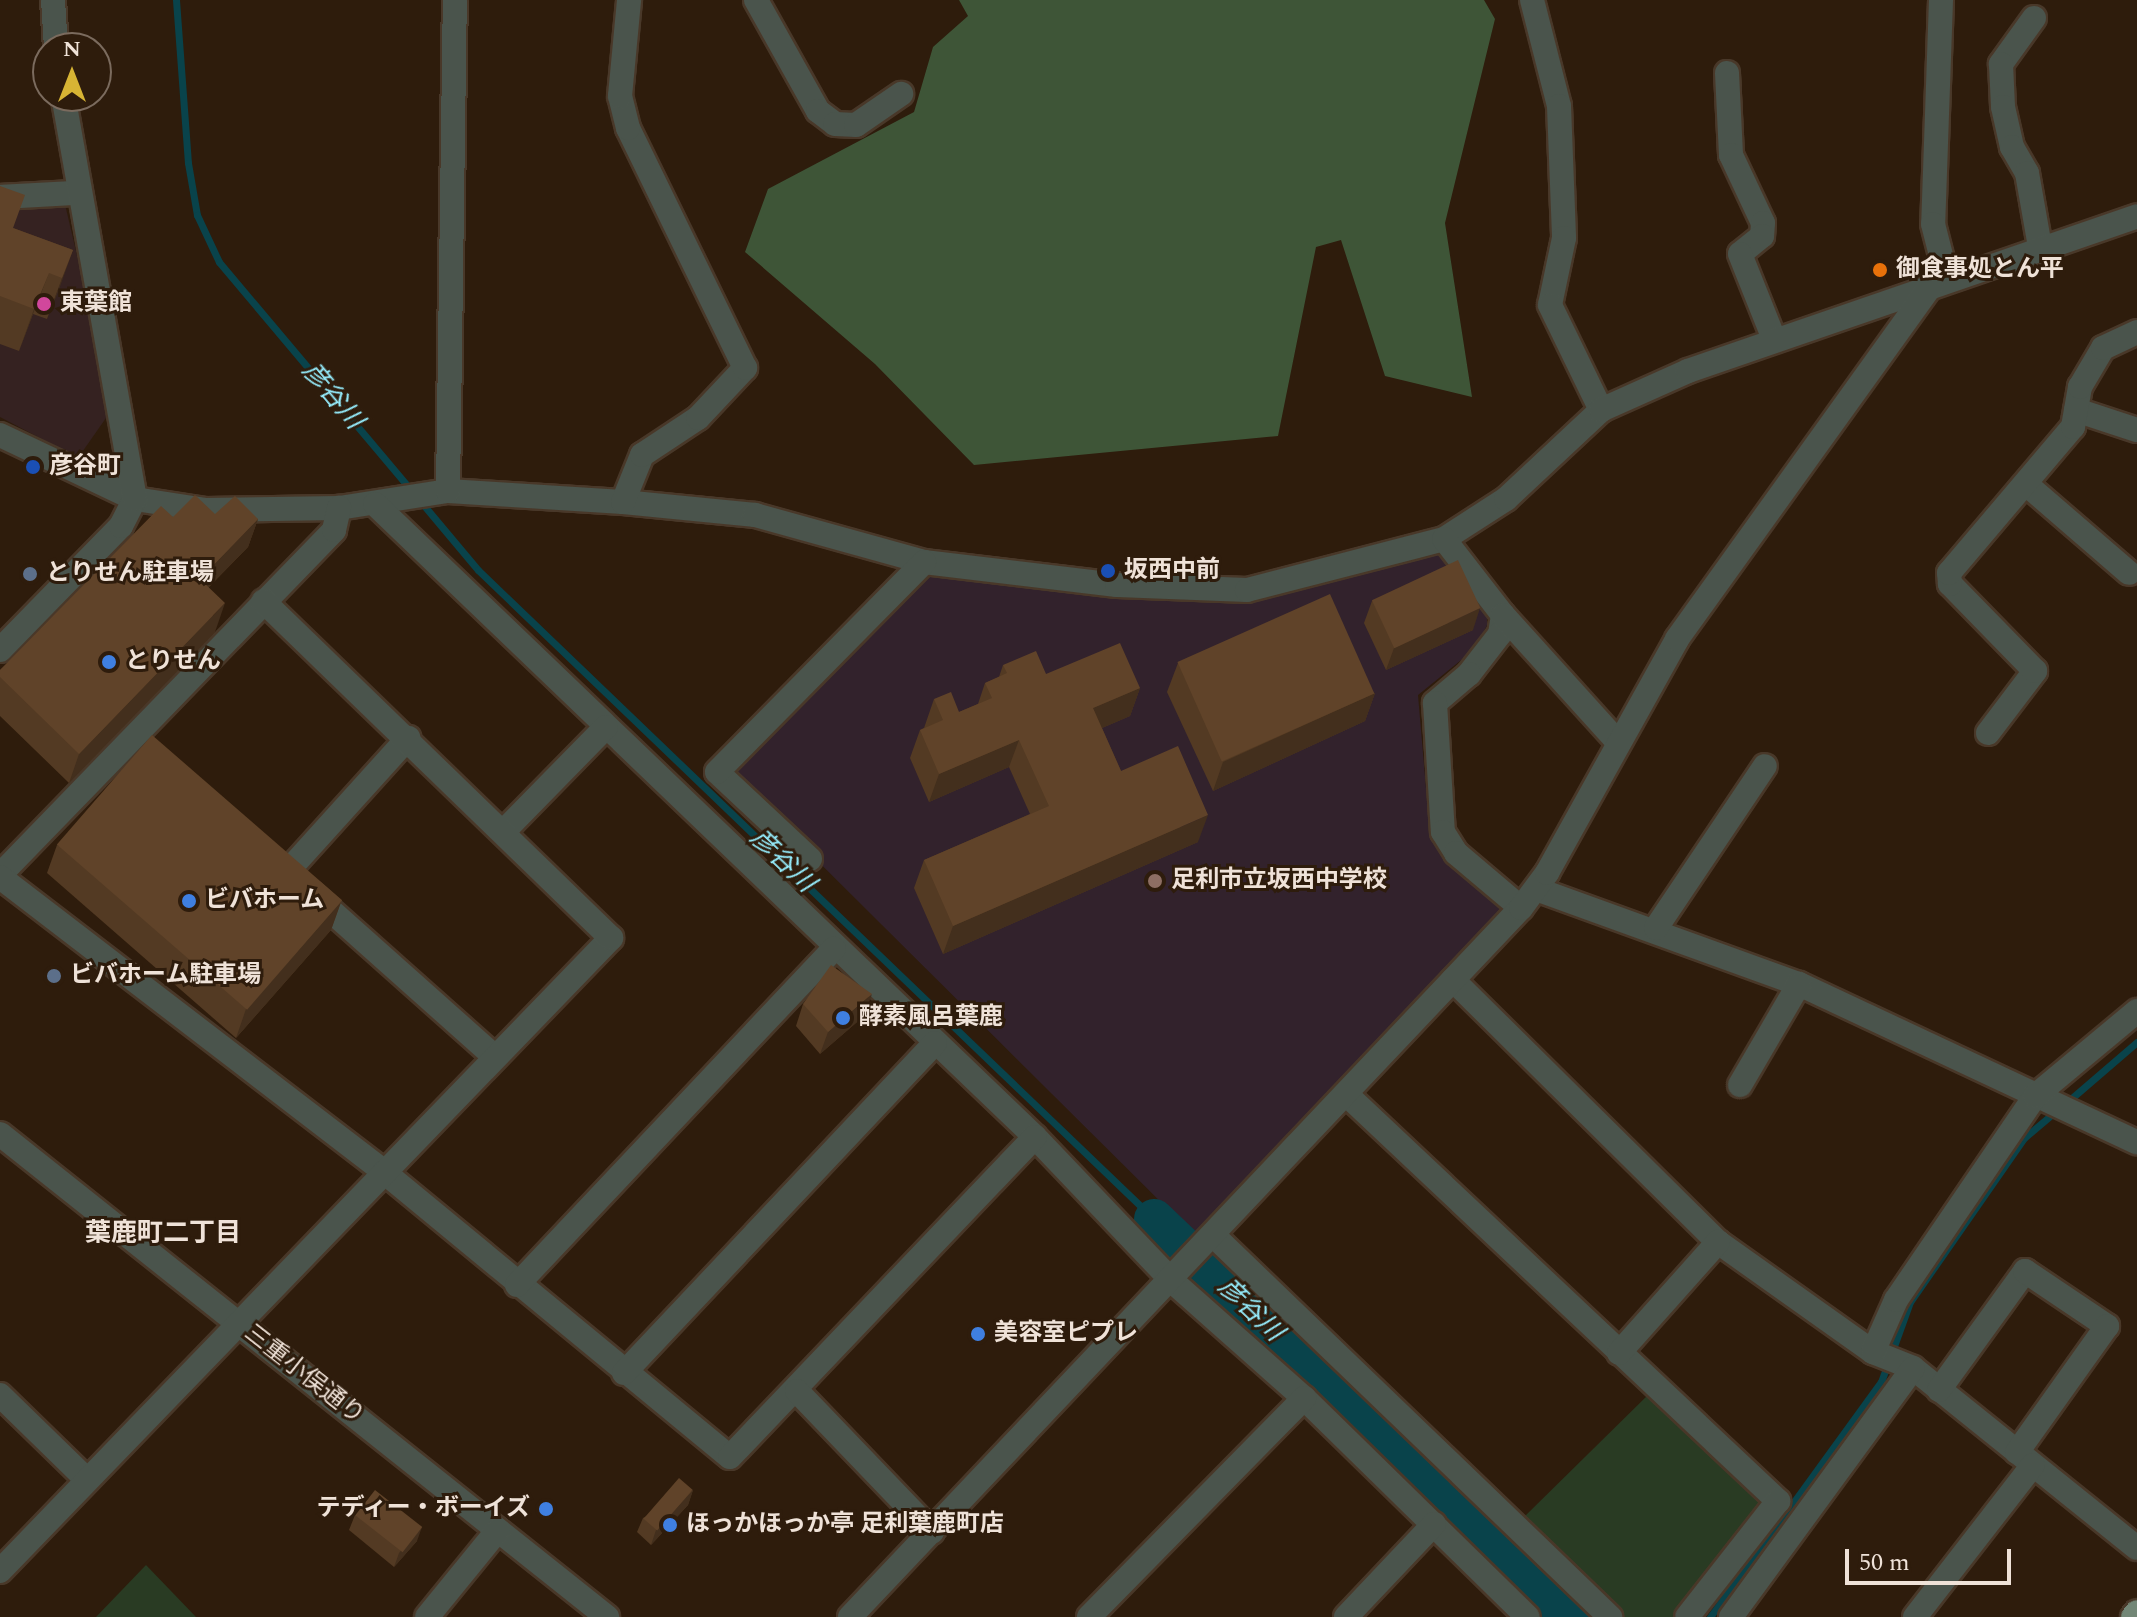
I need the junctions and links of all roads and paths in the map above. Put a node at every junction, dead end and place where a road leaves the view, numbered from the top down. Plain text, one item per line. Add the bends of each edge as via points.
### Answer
1 (53, 0) edge
2 (455, 0) edge
3 (629, 0) edge
4 (756, 0) edge
5 (1532, 0) edge
6 (1941, 0) edge
7 (2034, 18) dead end
8 (55, 32) edge
9 (1727, 73) dead end
10 (901, 94) dead end
11 (65, 112) edge
12 (75, 193) junction
13 (0, 197) edge
14 (2137, 216) edge
15 (2040, 247) junction
16 (1939, 282) junction
17 (2137, 332) edge
18 (1774, 339) junction
19 (1601, 410) junction
20 (2076, 410) junction
21 (2137, 430) edge
22 (0, 435) edge
23 (2026, 484) junction
24 (442, 492) junction
25 (135, 499) junction
26 (623, 502) junction
27 (385, 503) junction
28 (339, 508) junction
29 (1444, 539) junction
30 (924, 562) junction
31 (2129, 573) dead end
32 (263, 601) junction
33 (1503, 615) junction
34 (2, 645) edge
35 (606, 727) junction
36 (1988, 733) dead end
37 (134, 735) junction
38 (408, 738) junction
39 (1616, 740) junction
40 (157, 756) edge
41 (1765, 766) dead end
42 (505, 830) junction
43 (263, 851) edge
44 (810, 859) dead end
45 (287, 872) junction
46 (0, 876) edge
47 (1528, 898) junction
48 (1656, 928) junction
49 (834, 949) junction
50 (1453, 980) junction
51 (1799, 984) junction
52 (2137, 1011) edge
53 (935, 1043) junction
54 (495, 1057) junction
55 (1740, 1085) dead end
56 (1346, 1094) junction
57 (2035, 1096) junction
58 (0, 1134) edge
59 (1035, 1137) junction
60 (2137, 1142) edge
61 (384, 1172) junction
62 (1208, 1242) junction
63 (1718, 1242) junction
64 (1176, 1276) junction
65 (517, 1285) junction
66 (239, 1324) junction
67 (1873, 1352) junction
68 (1619, 1353) junction
69 (1913, 1368) junction
70 (624, 1373) junction
71 (1939, 1390) junction
72 (797, 1391) junction
73 (0, 1395) edge
74 (1304, 1398) junction
75 (2025, 1458) junction
76 (87, 1480) junction
77 (1434, 1524) junction
78 (498, 1530) junction
79 (932, 1532) junction
80 (2137, 1548) edge
81 (0, 1571) edge
82 (2137, 1612) edge
83 (863, 1613) edge
84 (427, 1617) edge
85 (607, 1617) edge
86 (1089, 1617) edge
87 (1346, 1617) edge
88 (1528, 1617) edge
89 (1610, 1617) edge
90 (1687, 1617) edge
91 (1731, 1617) edge
92 (1915, 1617) edge
93 (2133, 1617) edge

1 - 8 street
2 - 24 street
3 - 26 street via 620,96 628,128 745,368 698,418 642,455
4 - 10 street via 818,111 835,124 856,125
5 - 19 street via 1559,106 1564,238 1550,305
6 - 16 street via 1933,224
7 - 15 street via 2001,64 2012,147 2027,173
9 - 18 street via 1731,155 1763,223 1762,236 1740,254
11 - 12 street
12 - 13 street
12 - 25 street
14 - 15 street
15 - 16 street
16 - 18 street
16 - 39 street via 1677,639
17 - 20 street via 2103,348
18 - 19 street
19 - 29 street via 1506,499
20 - 21 street
20 - 23 street via 2073,427
22 - 25 street
23 - 31 street
23 - 36 street via 1949,573 1950,584 2035,671
24 - 26 street
24 - 27 street
25 - 28 street via 252,512
25 - 34 street via 121,526
26 - 30 street via 755,515
27 - 28 street
27 - 35 street
28 - 32 street via 334,530
29 - 30 street via 1247,590 1117,585
29 - 33 street
30 - 44 street via 717,772
32 - 37 street
32 - 38 street
33 - 39 street
33 - 47 street via 1500,634 1469,674 1435,703 1443,832 1456,853
35 - 42 street
35 - 49 street
37 - 40 street
37 - 46 street
38 - 42 street
38 - 45 street
39 - 47 street
41 - 48 street
42 - 54 street via 611,938
43 - 45 street
45 - 54 street
46 - 61 street
47 - 48 street
47 - 50 street
48 - 51 street
49 - 53 street
49 - 65 street
50 - 56 street
50 - 63 street
51 - 55 street
51 - 57 street
52 - 57 street
53 - 59 street
53 - 70 street
54 - 61 street
56 - 62 street
56 - 68 street
57 - 60 street
57 - 67 street via 1919,1262
58 - 66 street, 三重小俣通り
59 - 64 street
59 - 72 street
61 - 65 street
61 - 66 street
62 - 64 street
62 - 89 street
63 - 67 street
63 - 68 street
64 - 74 street
64 - 79 street
65 - 70 street
66 - 76 street
66 - 78 street, 三重小俣通り
67 - 69 street
68 - 90 street via 1778,1501
69 - 71 street
69 - 91 street
70 - 72 street via 730,1457
71 - 75 street
71 - 75 street via 2025,1271 2107,1326
72 - 79 street
73 - 76 street
74 - 77 street
74 - 86 street
75 - 80 street
75 - 92 street
76 - 81 street
77 - 87 street
77 - 88 street
78 - 84 street
78 - 85 street, 三重小俣通り
79 - 83 street
82 - 93 main road

